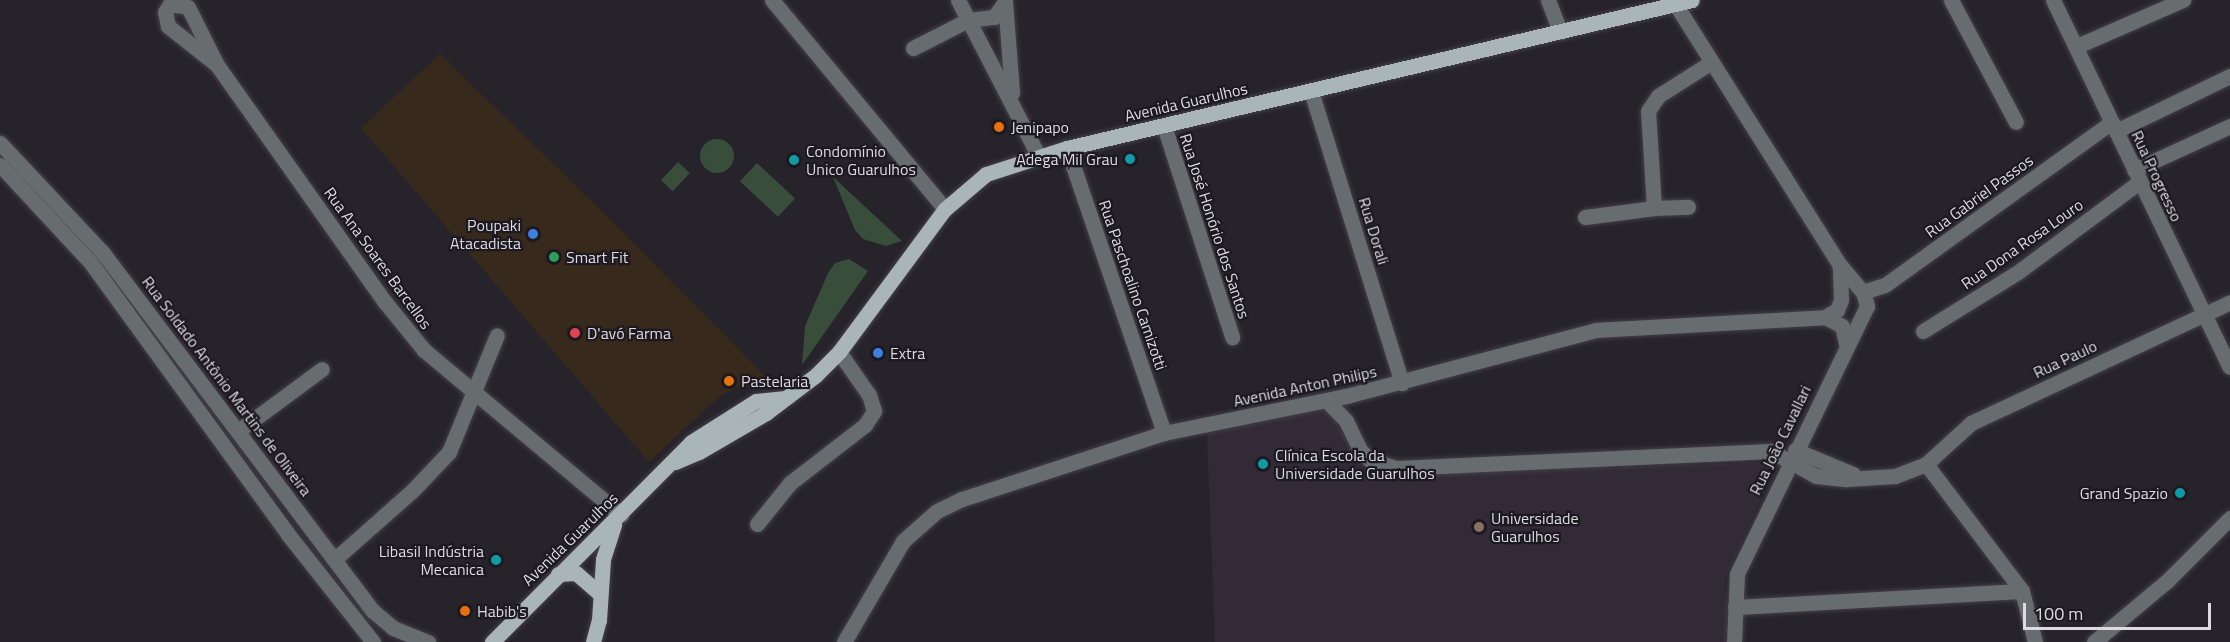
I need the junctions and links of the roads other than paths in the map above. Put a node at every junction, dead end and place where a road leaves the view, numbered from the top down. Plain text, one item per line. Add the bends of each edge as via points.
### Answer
1 (772, 0) edge
2 (958, 0) edge
3 (1548, 0) edge
4 (1692, 0) edge
5 (1951, 0) edge
6 (2053, 0) edge
7 (2182, 0) edge
8 (1005, 1) edge
9 (1676, 5) junction
10 (968, 20) junction
11 (1560, 32) junction
12 (2077, 46) junction
13 (913, 48) dead end
14 (1710, 63) junction
15 (218, 65) dead end
16 (2230, 76) edge
17 (1311, 91) junction
18 (1012, 99) junction
19 (2016, 122) dead end
20 (1164, 126) junction
21 (2230, 126) edge
22 (2114, 127) junction
23 (0, 143) edge
24 (1067, 148) junction
25 (1038, 155) junction
26 (0, 165) edge
27 (2136, 176) junction
28 (1688, 207) dead end
29 (1654, 208) junction
30 (945, 209) junction
31 (1585, 217) dead end
32 (1840, 265) junction
33 (1863, 292) junction
34 (1841, 300) junction
35 (2230, 302) edge
36 (1865, 311) junction
37 (2204, 314) junction
38 (1825, 317) junction
39 (1923, 331) dead end
40 (497, 335) dead end
41 (1232, 337) dead end
42 (1846, 344) junction
43 (839, 352) junction
44 (2230, 366) edge
45 (322, 369) dead end
46 (1402, 383) junction
47 (472, 392) junction
48 (1346, 396) junction
49 (1327, 400) junction
50 (1346, 421) junction
51 (238, 430) junction
52 (1164, 433) junction
53 (1792, 457) junction
54 (1926, 464) junction
55 (282, 488) junction
56 (264, 501) junction
57 (618, 518) junction
58 (2230, 518) edge
59 (757, 524) dead end
60 (335, 559) junction
61 (558, 574) junction
62 (2022, 591) junction
63 (598, 592) junction
64 (1735, 607) junction
65 (375, 613) junction
66 (359, 628) junction
67 (595, 640) edge
68 (372, 642) edge
69 (428, 642) edge
70 (492, 642) edge
71 (844, 642) edge
72 (1734, 642) edge
73 (2035, 642) edge
74 (2094, 642) edge

1 - 30 street
2 - 10 street
3 - 11 street
4 - 9 main road, Avenida Guarulhos
5 - 19 street
6 - 12 street, Rua Progresso
7 - 12 street
8 - 10 street via 994,17
8 - 18 street
9 - 11 main road, Avenida Guarulhos
9 - 14 street
10 - 13 street
10 - 18 street
11 - 17 main road, Avenida Guarulhos
12 - 22 street, Rua Progresso
14 - 29 street via 1658,96 1648,111
14 - 32 street
15 - 47 street, Rua Ana Soares Barcellos via 404,327
16 - 22 street, Rua Gabriel Passos
17 - 20 main road, Avenida Guarulhos
17 - 46 street, Rua Dorali
18 - 25 street
20 - 24 main road, Avenida Guarulhos
20 - 41 street, Rua José Honório dos Santos
21 - 27 street, Rua Dona Rosa Louro
22 - 27 street, Rua Progresso
22 - 33 street, Rua Gabriel Passos via 1885,285
23 - 51 street, Rua Soldado Antônio Martins de Oliveira via 104,254
24 - 25 main road, Avenida Guarulhos
24 - 52 street, Rua Paschoalino Camizotti
25 - 30 main road, Avenida Guarulhos via 986,174
26 - 56 street via 92,263
27 - 37 street, Rua Progresso
27 - 39 street, Rua Dona Rosa Louro via 2018,272
28 - 29 street
29 - 31 street
30 - 43 main road, Avenida Guarulhos
32 - 33 street
32 - 34 street
33 - 36 street
34 - 36 street
34 - 38 street via 1836,310
35 - 37 street, Rua Paulo
36 - 42 street, Rua João Cavallari
37 - 44 street, Rua Progresso
37 - 54 street, Rua Paulo via 1971,423
38 - 42 street via 1842,326
38 - 46 street, Avenida Anton Philips via 1595,330
40 - 47 street
42 - 53 street, Rua João Cavallari
43 - 57 main road, Avenida Guarulhos via 816,375 783,398 699,453 675,462
43 - 59 street via 869,395 874,411 865,425 790,483
45 - 51 street
46 - 48 street, Avenida Anton Philips
47 - 57 street, Rua Ana Soares Barcellos
47 - 60 street via 449,452 413,490
48 - 49 street, Avenida Anton Philips
48 - 50 street
49 - 50 street
49 - 52 street, Avenida Anton Philips
50 - 53 street via 1360,450 1370,460 1396,468 1771,452
51 - 55 street, Rua Soldado Antônio Martins de Oliveira
52 - 71 street, Avenida Anton Philips via 962,499 937,511 903,541
53 - 54 street via 1866,477 1895,476
53 - 64 street, Rua João Cavallari via 1737,574
54 - 62 street
55 - 56 street
55 - 60 street, Rua Soldado Antônio Martins de Oliveira
56 - 66 street
57 - 61 main road, Avenida Guarulhos
57 - 63 main road
58 - 74 street via 2167,581
60 - 65 street, Rua Soldado Antônio Martins de Oliveira
61 - 63 main road via 576,573
61 - 70 main road, Avenida Guarulhos
62 - 64 street
62 - 73 street
63 - 67 main road
64 - 72 street, Rua João Cavallari
65 - 66 street
65 - 69 street, Rua Soldado Antônio Martins de Oliveira via 393,628
66 - 68 street

